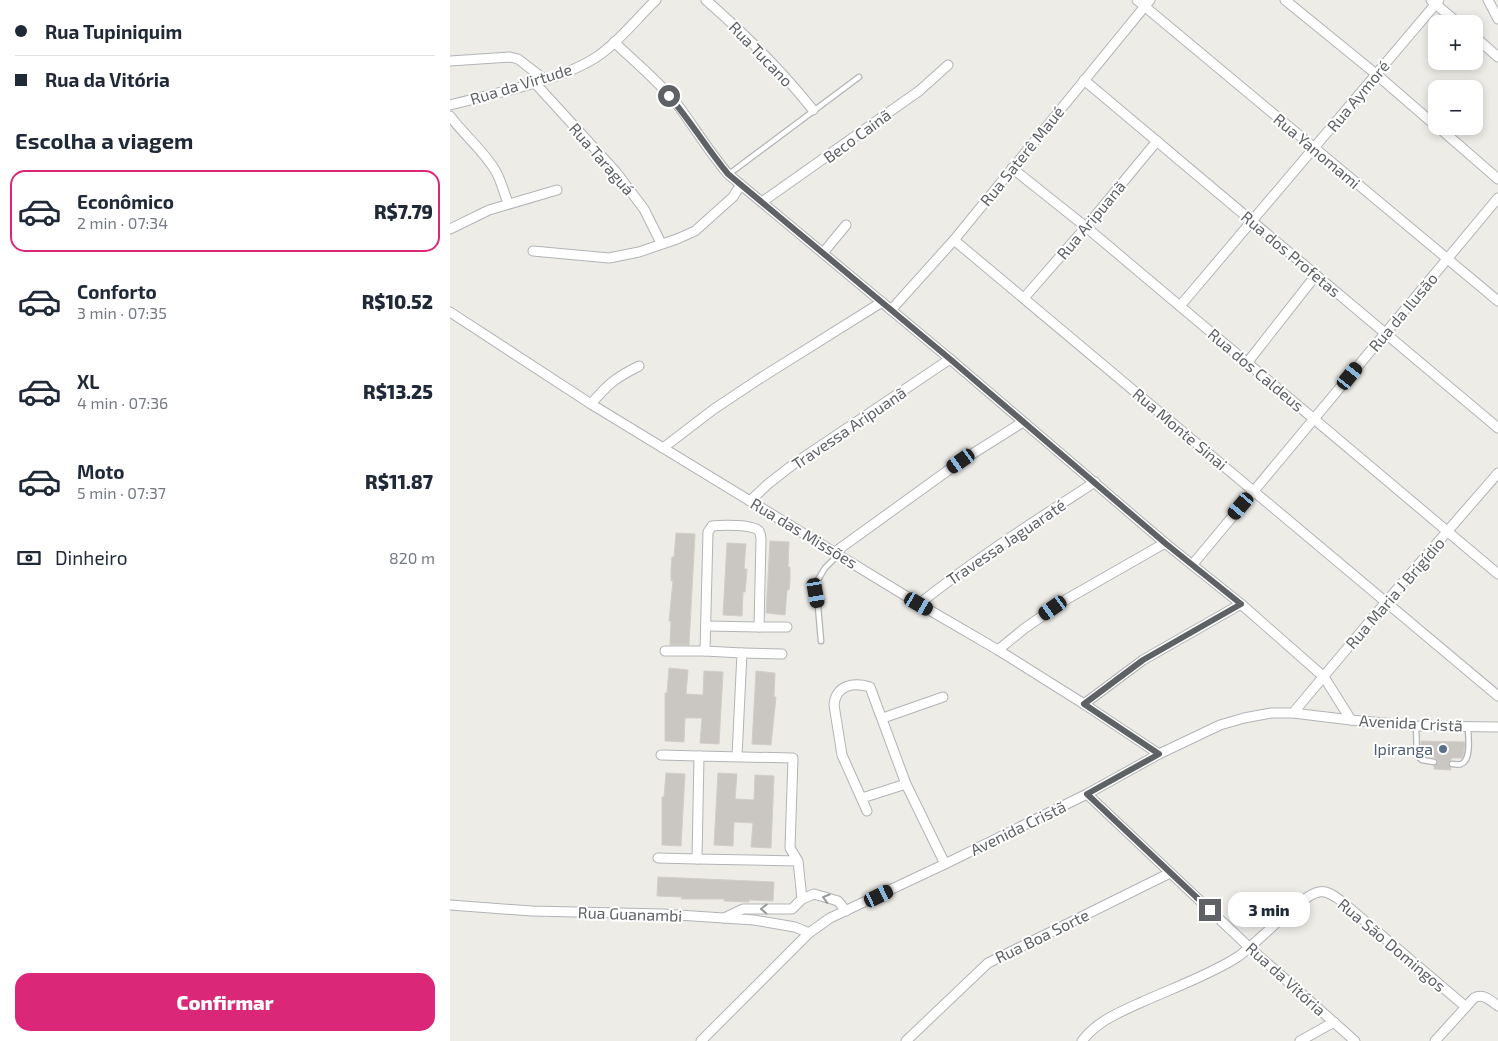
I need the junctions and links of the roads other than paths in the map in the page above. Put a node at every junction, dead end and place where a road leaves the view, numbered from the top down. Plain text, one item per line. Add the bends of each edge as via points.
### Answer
1 (656, 0) edge
2 (706, 0) edge
3 (1137, 0) edge
4 (1285, 0) edge
5 (1488, 0) edge
6 (1435, 1) edge
7 (1147, 3) edge
8 (1450, 15) edge
9 (1498, 19) edge
10 (614, 42) junction
11 (1483, 44) edge
12 (1498, 57) edge
13 (450, 61) edge
14 (948, 65) dead end
15 (1376, 74) junction
16 (859, 77) dead end
17 (544, 79) junction
18 (1084, 80) junction
19 (534, 82) junction
20 (450, 105) edge
21 (813, 110) junction
22 (450, 116) edge
23 (1428, 119) edge
24 (1447, 135) edge
25 (1156, 141) junction
26 (1314, 148) junction
27 (1012, 168) junction
28 (728, 174) junction
29 (1498, 179) edge
30 (740, 186) junction
31 (556, 190) dead end
32 (1498, 198) edge
33 (762, 202) junction
34 (508, 203) junction
35 (1252, 221) junction
36 (846, 225) dead end
37 (1086, 227) junction
38 (450, 229) edge
39 (954, 240) junction
40 (661, 243) junction
41 (532, 251) dead end
42 (823, 253) junction
43 (1447, 259) junction
44 (1316, 275) junction
45 (1024, 298) junction
46 (1498, 301) edge
47 (882, 302) junction
48 (1180, 306) junction
49 (891, 310) junction
50 (450, 312) edge
51 (1384, 333) junction
52 (950, 359) junction
53 (1247, 363) junction
54 (639, 366) dead end
55 (591, 404) junction
56 (1315, 420) junction
57 (1023, 422) junction
58 (1498, 428) edge
59 (663, 448) junction
60 (1498, 473) edge
61 (1095, 482) junction
62 (1253, 491) junction
63 (750, 501) junction
64 (1449, 531) junction
65 (1165, 543) junction
66 (837, 553) junction
67 (1193, 564) junction
68 (1498, 574) edge
69 (1386, 602) junction
70 (919, 604) junction
71 (1241, 604) junction
72 (706, 626) junction
73 (759, 627) junction
74 (787, 627) dead end
75 (821, 642) dead end
76 (998, 650) junction
77 (665, 651) dead end
78 (705, 651) junction
79 (742, 653) junction
80 (782, 654) dead end
81 (1324, 677) junction
82 (1498, 696) edge
83 (943, 697) dead end
84 (1084, 704) junction
85 (1293, 713) junction
86 (883, 718) junction
87 (1351, 720) junction
88 (1416, 726) junction
89 (1468, 726) junction
90 (1498, 727) edge
91 (1159, 754) junction
92 (661, 755) dead end
93 (699, 756) junction
94 (737, 756) junction
95 (1434, 762) dead end
96 (1452, 764) dead end
97 (906, 784) junction
98 (1087, 794) junction
99 (862, 798) junction
100 (867, 811) dead end
101 (658, 858) dead end
102 (698, 859) junction
103 (798, 861) junction
104 (945, 864) junction
105 (1170, 873) junction
106 (802, 899) junction
107 (450, 905) edge
108 (846, 911) junction
109 (724, 918) junction
110 (809, 934) junction
111 (1250, 948) junction
112 (1498, 1006) edge
113 (1466, 1007) junction
114 (1334, 1022) junction
115 (703, 1040) edge
116 (906, 1041) edge
117 (1082, 1041) edge
118 (1300, 1041) edge
119 (1355, 1041) edge
120 (1435, 1041) edge

1 - 10 street, Rua da Virtude
2 - 21 street, Rua Tucano via 768,57
3 - 7 street, Rua Yanomami
4 - 15 street
5 - 9 street
6 - 8 street
6 - 15 street, Rua Aymoré
7 - 18 street, Rua Saterê Maué
7 - 26 street, Rua Yanomami
10 - 17 street, Rua da Virtude via 578,67
10 - 28 street via 679,108
11 - 12 street
13 - 17 street via 510,57
14 - 33 street, Beco Cainã via 919,91
15 - 23 street
15 - 26 street, Rua Aymoré
16 - 21 lane
17 - 19 street, Rua da Virtude
18 - 25 street, Rua dos Profetas
18 - 27 street, Rua Saterê Maué
19 - 20 street, Rua da Virtude
19 - 40 street, Rua Taraguá via 616,172 644,209
21 - 28 lane
22 - 34 street via 496,172
24 - 29 street
25 - 35 street, Rua dos Profetas
25 - 37 street, Rua Aripuanã
26 - 35 street, Rua Aymoré
26 - 43 street, Rua Yanomami
27 - 37 street, Rua dos Caldeus
27 - 39 street, Rua Saterê Maué
28 - 30 street
30 - 33 street
30 - 40 street via 696,231
31 - 34 street
32 - 43 street, Rua da Ilusão
33 - 42 street
34 - 38 street
35 - 44 street, Rua dos Profetas
35 - 48 street, Rua Aymoré
36 - 42 street
37 - 45 street, Rua Aripuanã
37 - 48 street, Rua dos Caldeus
39 - 45 street, Rua Monte Sinai
39 - 49 street, Rua Saterê Maué
40 - 41 street via 639,252 609,258
42 - 47 street
43 - 46 street, Rua Yanomami
43 - 51 street, Rua da Ilusão
44 - 51 street, Rua dos Profetas
44 - 53 street
45 - 62 street, Rua Monte Sinai
47 - 49 street
47 - 59 street via 714,409
48 - 53 street, Rua dos Caldeus
49 - 52 street
50 - 55 street, Rua das Missões
51 - 56 street, Rua da Ilusão
51 - 58 street, Rua dos Profetas
52 - 57 street
52 - 63 street, Travessa Aripuanã via 795,464
53 - 56 street, Rua dos Caldeus
54 - 55 street via 609,383
55 - 59 street, Rua das Missões
56 - 62 street, Rua da Ilusão
56 - 64 street, Rua dos Caldeus
57 - 61 street
57 - 66 street via 961,461
59 - 63 street, Rua das Missões
60 - 64 street, Rua Maria J Brigídio
61 - 65 street
61 - 70 street, Travessa Jaguaraté
62 - 67 street, Rua da Ilusão
62 - 69 street, Rua Monte Sinai
63 - 66 street, Rua das Missões
64 - 68 street, Rua dos Caldeus
64 - 69 street, Rua Maria J Brigídio
65 - 67 street
65 - 76 street via 1067,599
66 - 70 street, Rua das Missões
66 - 75 lane via 816,584
67 - 71 street
69 - 81 street, Rua Maria J Brigídio
69 - 82 street, Rua Monte Sinai
70 - 76 street, Rua das Missões
71 - 81 street
71 - 84 street via 1143,660
72 - 73 street
72 - 73 street via 708,532 712,526 718,525 753,527 759,531 762,539
72 - 78 street
73 - 74 street
76 - 84 street, Rua das Missões
77 - 78 street
78 - 79 street
79 - 80 street
79 - 94 street
81 - 85 street, Rua Maria J Brigídio
81 - 87 street
83 - 86 street
84 - 91 street, Rua das Missões
85 - 87 street, Avenida Cristã
85 - 91 street, Avenida Cristã via 1262,715 1220,725
86 - 97 street
86 - 99 street via 870,687 838,690 834,705 842,755
87 - 88 street, Avenida Cristã
88 - 89 street, Avenida Cristã
88 - 95 lane via 1417,756
89 - 90 street, Avenida Cristã
89 - 96 lane via 1466,759 1461,764
91 - 98 street, Avenida Cristã
92 - 93 street
93 - 94 street
93 - 102 street
94 - 103 street via 793,758 790,848
97 - 99 street
97 - 104 street
98 - 104 street, Avenida Cristã
98 - 105 street, Rua da Vitória
99 - 100 street
101 - 102 street
102 - 103 street
103 - 106 street
104 - 108 street, Avenida Cristã
105 - 111 street, Rua da Vitória
105 - 116 street, Rua Boa Sorte via 988,963
108 -> 106 street via 838,901 814,894
106 -> 109 street via 792,909 744,909
107 - 109 street, Rua Guanambi
108 - 110 street, Avenida Cristã via 830,918
109 - 110 street, Rua Guanambi via 795,927
110 - 115 street, Avenida Cristã
111 - 113 street, Rua São Domingos via 1297,906 1319,892 1328,892
111 - 114 street, Rua da Vitória
111 - 117 street, Rua São Domingos via 1221,966 1118,1013 1096,1026
112 - 113 street via 1481,995
113 - 120 street
114 - 118 street
114 - 119 street, Rua da Vitória

